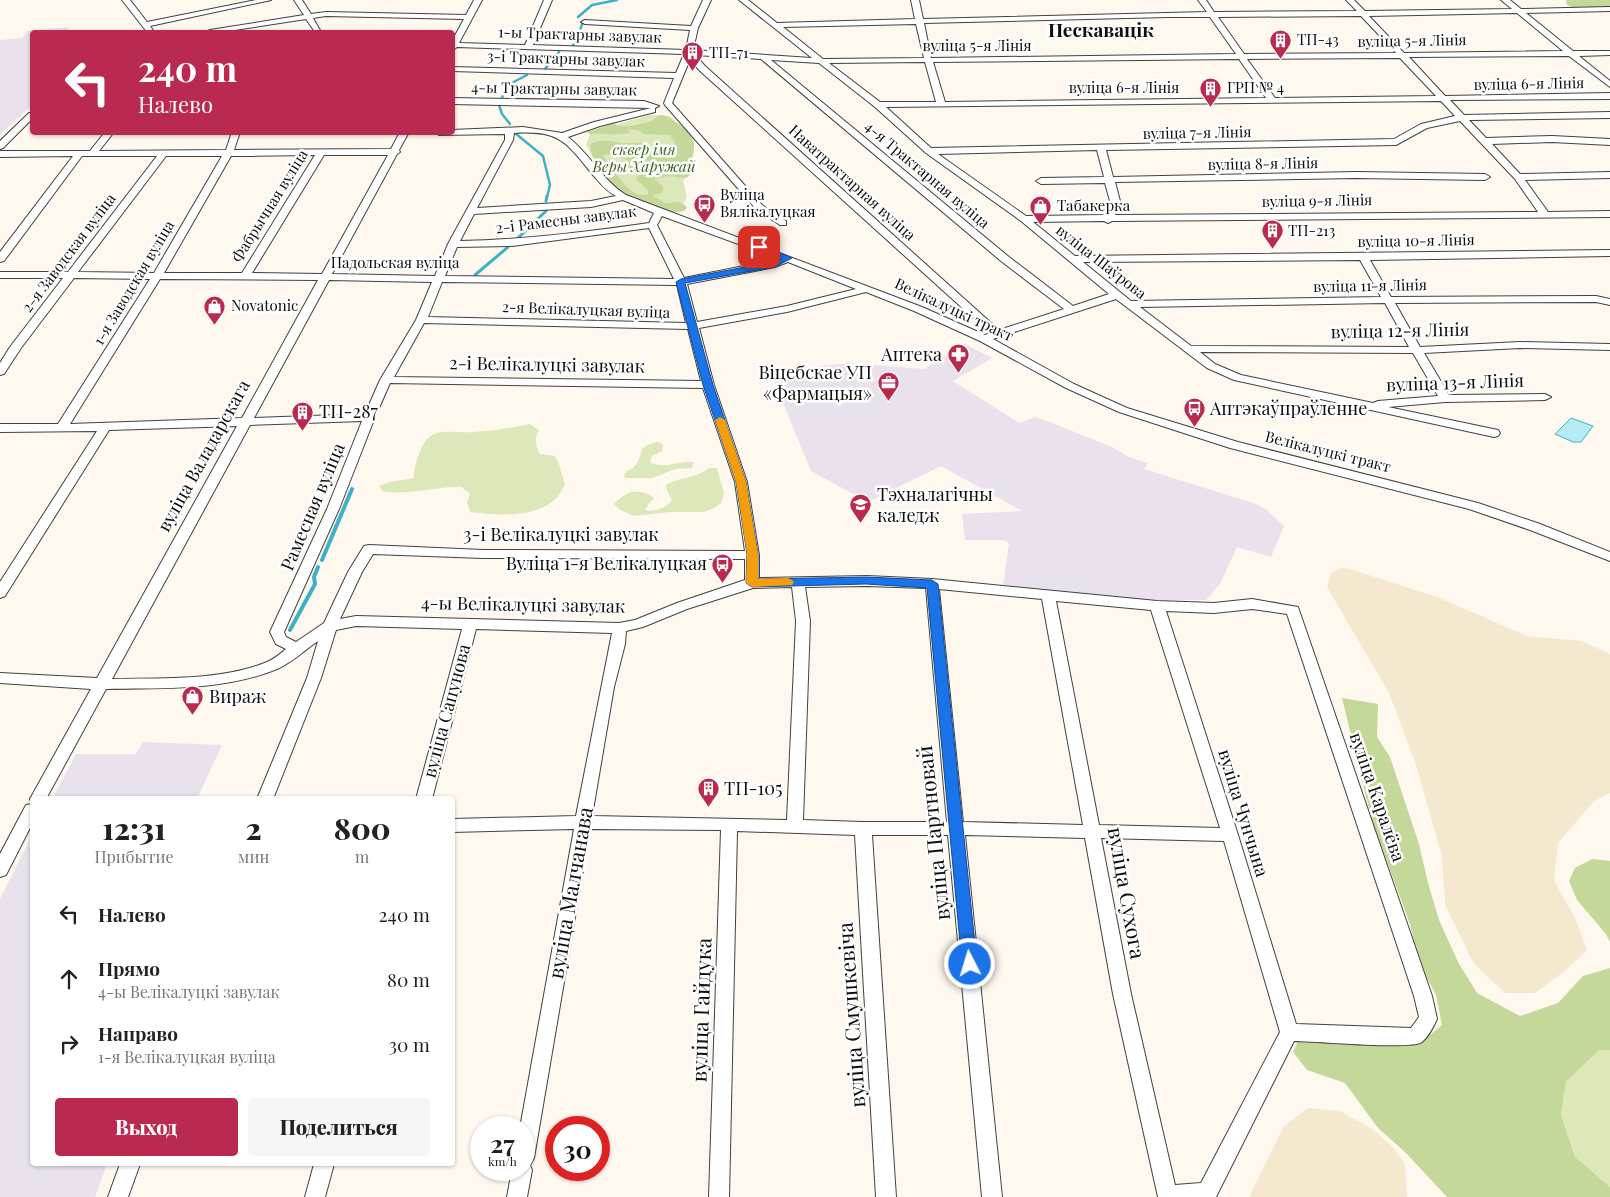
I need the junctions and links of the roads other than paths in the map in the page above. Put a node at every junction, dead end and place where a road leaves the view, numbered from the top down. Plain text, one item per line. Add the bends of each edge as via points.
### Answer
1 (126, 0) edge
2 (267, 0) edge
3 (298, 0) edge
4 (478, 0) edge
5 (548, 0) edge
6 (707, 0) edge
7 (743, 0) edge
8 (915, 0) edge
9 (1202, 0) edge
10 (1350, 0) edge
11 (1505, 0) edge
12 (1610, 9) edge
13 (1521, 12) junction
14 (1363, 14) junction
15 (1212, 15) junction
16 (308, 16) junction
17 (469, 17) junction
18 (920, 21) junction
19 (584, 22) dead end
20 (146, 24) junction
21 (776, 25) junction
22 (694, 28) junction
23 (150, 30) edge
24 (222, 30) edge
25 (317, 30) edge
26 (455, 42) edge
27 (455, 46) edge
28 (528, 47) junction
29 (689, 52) junction
30 (1570, 53) junction
31 (1610, 53) edge
32 (1404, 55) junction
33 (1242, 57) junction
34 (765, 59) junction
35 (928, 60) junction
36 (824, 61) junction
37 (455, 69) edge
38 (679, 76) junction
39 (1610, 85) edge
40 (1610, 96) edge
41 (1444, 99) junction
42 (1272, 100) junction
43 (455, 101) edge
44 (668, 103) junction
45 (941, 103) junction
46 (878, 105) junction
47 (654, 108) junction
48 (674, 111) junction
49 (1610, 115) edge
50 (30, 117) edge
51 (1460, 117) junction
52 (510, 130) junction
53 (455, 132) edge
54 (107, 135) edge
55 (235, 135) edge
56 (404, 135) edge
57 (562, 136) junction
58 (1484, 141) junction
59 (1610, 142) edge
60 (0, 146) edge
61 (1101, 149) junction
62 (929, 151) junction
63 (321, 152) junction
64 (396, 152) junction
65 (92, 153) junction
66 (164, 153) junction
67 (229, 153) junction
68 (0, 154) edge
69 (80, 154) junction
70 (1610, 175) edge
71 (1485, 177) dead end
72 (1518, 177) junction
73 (1041, 181) dead end
74 (1109, 181) junction
75 (623, 197) junction
76 (472, 211) junction
77 (660, 212) junction
78 (1545, 214) junction
79 (1610, 214) edge
80 (1024, 220) junction
81 (1108, 220) junction
82 (783, 223) dead end
83 (652, 225) junction
84 (453, 244) junction
85 (1610, 253) edge
86 (1363, 257) junction
87 (788, 258) junction
88 (0, 259) edge
89 (1073, 259) junction
90 (0, 275) edge
91 (72, 275) junction
92 (157, 276) junction
93 (245, 276) junction
94 (326, 278) junction
95 (437, 278) junction
96 (681, 282) junction
97 (867, 289) junction
98 (1117, 295) junction
99 (1389, 301) junction
100 (1610, 302) edge
101 (1129, 304) junction
102 (1072, 310) junction
103 (421, 320) junction
104 (693, 326) junction
105 (998, 334) junction
106 (984, 339) junction
107 (1610, 346) edge
108 (1190, 349) junction
109 (1417, 350) junction
110 (0, 372) edge
111 (386, 380) junction
112 (708, 385) junction
113 (1545, 397) dead end
114 (1445, 399) junction
115 (1366, 405) junction
116 (369, 417) junction
117 (246, 422) junction
118 (62, 427) junction
119 (105, 427) junction
120 (0, 428) edge
121 (1494, 433) dead end
122 (1512, 518) joint
123 (752, 554) junction
124 (1610, 557) edge
125 (798, 582) junction
126 (752, 583) junction
127 (932, 584) junction
128 (0, 593) edge
129 (1048, 595) junction
130 (1157, 606) junction
131 (1293, 610) joint
132 (470, 624) junction
133 (330, 626) junction
134 (619, 628) junction
135 (297, 649) junction
136 (0, 678) edge
137 (101, 684) junction
138 (40, 796) edge
139 (266, 796) edge
140 (425, 796) edge
141 (30, 814) edge
142 (583, 822) junction
143 (729, 824) junction
144 (455, 826) edge
145 (795, 827) junction
146 (957, 828) junction
147 (863, 829) junction
148 (1092, 831) junction
149 (1230, 835) junction
150 (0, 870) edge
151 (1289, 1032) junction
152 (531, 1116) edge
153 (129, 1166) edge
154 (323, 1166) edge
155 (520, 1181) edge
156 (118, 1197) edge
157 (315, 1197) edge
158 (517, 1197) edge
159 (719, 1197) edge
160 (886, 1197) edge
161 (992, 1197) edge
162 (1168, 1197) edge

1 - 20 street
2 - 20 street via 210,8
3 - 16 street
4 - 17 street
5 - 28 street
6 - 22 street
7 - 21 street, вуліца Шаўрова
8 - 18 street
9 - 15 street
10 - 14 street
11 - 13 street
12 - 13 street
13 - 14 street
13 - 30 street
14 - 15 street
14 - 32 street
15 - 18 street
15 - 33 street
16 - 17 street
16 - 24 street
16 - 25 street
17 - 26 street
18 - 21 street
18 - 35 street
19 - 22 street
20 - 23 street
21 - 36 street, вуліца Шаўрова
22 - 29 street
27 - 28 street, 1-ы Трактарны завулак
28 - 29 street, 1-ы Трактарны завулак
29 - 34 street, 1-ы Трактарны завулак
29 - 38 street
29 - 105 street, Наватрактарная вуліца via 702,68
30 - 31 street, вуліца 5-я Лінія
30 - 32 street, вуліца 5-я Лінія
30 - 39 street
32 - 33 street, вуліца 5-я Лінія
32 - 41 street
33 - 35 street, вуліца 5-я Лінія
33 - 42 street
34 - 36 street, 1-ы Трактарны завулак
34 - 102 street, 4-я Трактарная вуліца via 1005,259
35 - 36 street, вуліца 5-я Лінія
35 - 45 street
36 - 46 street, вуліца Шаўрова
37 - 38 street, 3-і Трактарны завулак
38 - 44 street
40 - 41 street, вуліца 6-я Лінія
41 - 42 street, вуліца 6-я Лінія
41 - 51 street
42 - 45 street, вуліца 6-я Лінія
43 - 47 street, 4-ы Трактарны завулак via 644,104
44 - 47 street
44 - 48 street
45 - 46 street, вуліца 6-я Лінія
46 - 62 street, вуліца Шаўрова
47 - 48 street via 663,112
47 - 57 street
48 - 82 street via 759,207
49 - 51 street, вуліца 7-я Лінія
50 - 60 street
51 - 58 street
51 - 61 street, вуліца 7-я Лінія via 1418,128 1396,142
52 - 53 street
52 - 57 street via 533,130
52 - 76 street, Рамесная вуліца via 509,140
54 - 65 street
55 - 67 street, 1-я Заводская вуліца
56 - 64 street, вуліца Валадарскага
57 - 75 street, Велікалуцкі тракт via 573,144 606,185
58 - 59 street via 1552,139
58 - 72 street
61 - 62 street, вуліца 7-я Лінія
61 - 74 street
62 - 80 street, вуліца Шаўрова
63 - 64 street
63 - 67 street
63 - 93 street, Фабрычная вуліца
64 - 94 street, вуліца Валадарскага
65 - 66 street
65 - 69 street
66 - 67 street
66 - 91 street, 2-я Заводская вуліца
67 - 92 street, 1-я Заводская вуліца
68 - 69 street
69 - 88 street
70 - 72 street
71 - 74 street, вуліца 8-я Лінія via 1356,175
72 - 78 street
73 - 74 street, вуліца 8-я Лінія
74 - 81 street via 1115,201
75 - 76 street via 591,204
75 - 77 street, Велікалуцкі тракт
76 - 84 street, Рамесная вуліца
77 - 83 street
77 - 87 street, Велікалуцкі тракт
78 - 79 street, вуліца 9-я Лінія
78 - 81 street, вуліца 9-я Лінія
80 - 81 street, вуліца 9-я Лінія
80 - 89 street, вуліца Шаўрова
83 - 84 street, 2-і Рамесны завулак via 512,244
83 - 96 street
84 - 95 street, Рамесная вуліца
85 - 86 street, вуліца 10-я Лінія
86 - 89 street, вуліца 10-я Лінія
86 - 99 street
87 - 96 street, Падольская вуліца via 775,264
87 - 97 street, Велікалуцкі тракт
89 - 98 street, вуліца Шаўрова
90 - 91 street, Падольская вуліца
91 - 92 street, Падольская вуліца
91 - 110 street, 2-я Заводская вуліца
92 - 93 street, Падольская вуліца
92 - 118 street, 1-я Заводская вуліца
93 - 94 street, Падольская вуліца
94 - 95 street, Падольская вуліца
94 - 117 street, вуліца Валадарскага
95 - 96 street, Падольская вуліца
95 - 103 street, Рамесная вуліца
96 - 104 street
97 - 104 street, 2-я Велікалуцкая вуліца via 787,309
97 - 106 street, Велікалуцкі тракт
98 - 101 street, вуліца Шаўрова
98 - 102 street
99 - 100 street, вуліца 11-я Лінія via 1474,298 1596,299
99 - 101 street, вуліца 11-я Лінія
99 - 109 street
101 - 108 street, вуліца Шаўрова
102 - 105 street
103 - 104 street, 2-я Велікалуцкая вуліца
103 - 111 street, Рамесная вуліца
104 - 112 street
105 - 106 street
106 - 122 street, Велікалуцкі тракт via 1076,389 1146,419 1243,448
107 - 109 street, вуліца 12-я Лінія via 1520,345
108 - 109 street, вуліца 12-я Лінія
108 - 115 street, вуліца Шаўрова via 1210,366 1238,378
109 - 114 street
111 - 112 street, 2-і Велікалуцкі завулак
111 - 116 street, Рамесная вуліца
112 - 123 street via 741,482
113 - 114 street, вуліца 13-я Лінія
114 - 115 street, вуліца 13-я Лінія
115 - 121 street, вуліца Шаўрова
116 - 117 street
116 - 135 street, Рамесная вуліца via 333,509 277,632 280,640
117 - 119 street
117 - 137 street, вуліца Валадарскага
118 - 119 street
118 - 120 street
119 - 128 street
122 - 124 street
123 - 126 street
123 - 133 street, 3-і Велікалуцкі завулак via 483,554 369,549
125 - 126 street, 4-ы Велікалуцкі завулак
125 - 127 street, 4-ы Велікалуцкі завулак
125 - 145 street via 803,621
126 - 134 street, 4-ы Велікалуцкі завулак
127 - 129 street, 4-ы Велікалуцкі завулак
127 - 146 street, вуліца Партновай
129 - 130 street, 4-ы Велікалуцкі завулак
129 - 148 street, вуліца Сухога
130 - 131 street, 4-ы Велікалуцкі завулак via 1214,608 1252,604
130 - 149 street, вуліца Чунчына
131 - 151 street, вуліца Каралёва via 1428,1019 1416,1036
132 - 133 street, 4-ы Велікалуцкі завулак via 356,621
132 - 134 street, 4-ы Велікалуцкі завулак
132 - 140 street, вуліца Сапунова
133 - 135 street
133 - 139 street via 314,678
134 - 142 street, вуліца Малчанава
135 - 137 street via 274,665 225,678
136 - 137 street
137 - 138 street, вуліца Валадарскага
141 - 150 street
142 - 143 street
142 - 144 street
142 - 152 street, вуліца Малчанава
143 - 145 street
143 - 159 street, вуліца Гайдука
145 - 147 street
146 - 147 street
146 - 148 street
146 - 161 street, вуліца Партновай
147 - 160 street, вуліца Смушкевіча
148 - 149 street
148 - 162 street, вуліца Сухога via 1122,994
149 - 151 street, вуліца Чунчына
151 - 162 street via 1207,1193
153 - 156 street
154 - 157 street
155 - 158 street

